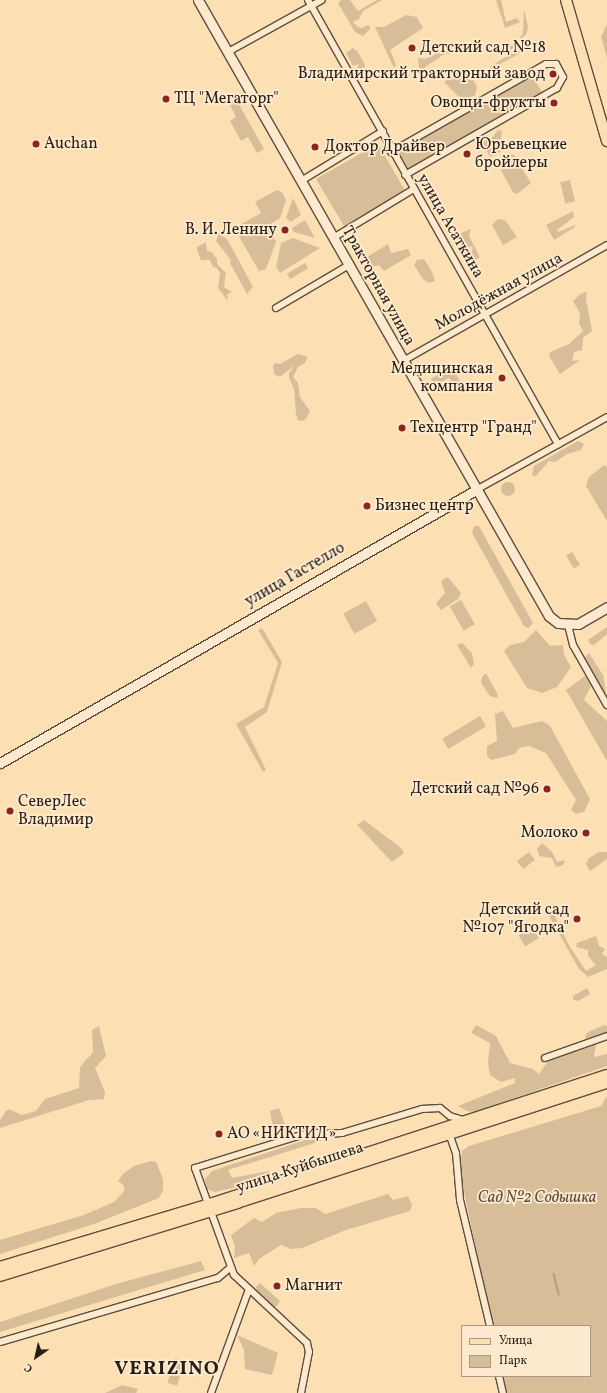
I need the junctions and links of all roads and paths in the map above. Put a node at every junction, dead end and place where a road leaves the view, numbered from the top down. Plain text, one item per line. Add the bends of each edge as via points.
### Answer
1 (198, 0) edge
2 (308, 0) edge
3 (322, 0) edge
4 (566, 0) edge
5 (311, 6) junction
6 (228, 52) junction
7 (383, 131) junction
8 (607, 141) edge
9 (391, 152) junction
10 (405, 175) junction
11 (301, 181) junction
12 (414, 189) junction
13 (333, 238) junction
14 (607, 245) edge
15 (349, 265) junction
16 (276, 308) dead end
17 (486, 315) junction
18 (403, 361) junction
19 (607, 417) edge
20 (558, 444) junction
21 (476, 490) junction
22 (607, 607) edge
23 (568, 625) junction
24 (607, 705) edge
25 (0, 763) edge
26 (607, 1036) edge
27 (545, 1058) dead end
28 (607, 1075) edge
29 (607, 1083) edge
30 (469, 1121) junction
31 (450, 1136) junction
32 (211, 1207) junction
33 (0, 1267) edge
34 (231, 1267) junction
35 (0, 1276) edge
36 (248, 1289) junction
37 (490, 1325) edge
38 (0, 1342) edge
39 (500, 1377) edge
40 (211, 1393) edge
41 (301, 1393) edge
42 (503, 1393) edge

1 - 6 main road, Тракторная улица
2 - 5 street, улица Асаткина
3 - 5 street
4 - 8 main road
5 - 6 street
5 - 7 street, улица Асаткина
6 - 11 main road, Тракторная улица
7 - 9 street, улица Асаткина
7 - 11 street
9 - 10 street, улица Асаткина
9 - 10 street via 546,64 556,64 563,77 557,88
10 - 12 street, улица Асаткина
11 - 13 main road, Тракторная улица
12 - 13 street
12 - 17 street, улица Асаткина
13 - 15 main road, Тракторная улица
14 - 17 street, Молодёжная улица
15 - 16 street
15 - 18 main road, Тракторная улица
17 - 18 street, Молодёжная улица
17 - 20 street, улица Асаткина
18 - 21 main road, Тракторная улица
19 - 20 street, улица Гастелло
20 - 21 street, улица Гастелло
21 - 23 main road, Тракторная улица via 549,616 558,623
21 - 25 main road, улица Гастелло
22 - 23 main road via 578,624
23 - 24 street via 574,645
26 - 27 street
28 - 30 main road, улица Куйбышева
29 - 31 main road, улица Куйбышева
30 - 32 main road, улица Куйбышева
30 - 32 street via 450,1116 440,1108 422,1109 342,1133 311,1132 195,1168
31 - 32 main road, улица Куйбышева
31 - 37 street via 456,1153 460,1200
32 - 33 main road, улица Куйбышева
32 - 34 street
32 - 35 main road, улица Куйбышева
34 - 36 street via 234,1275
34 - 38 street via 218,1278
36 - 40 street
36 - 41 street via 307,1343 310,1352
39 - 42 street

